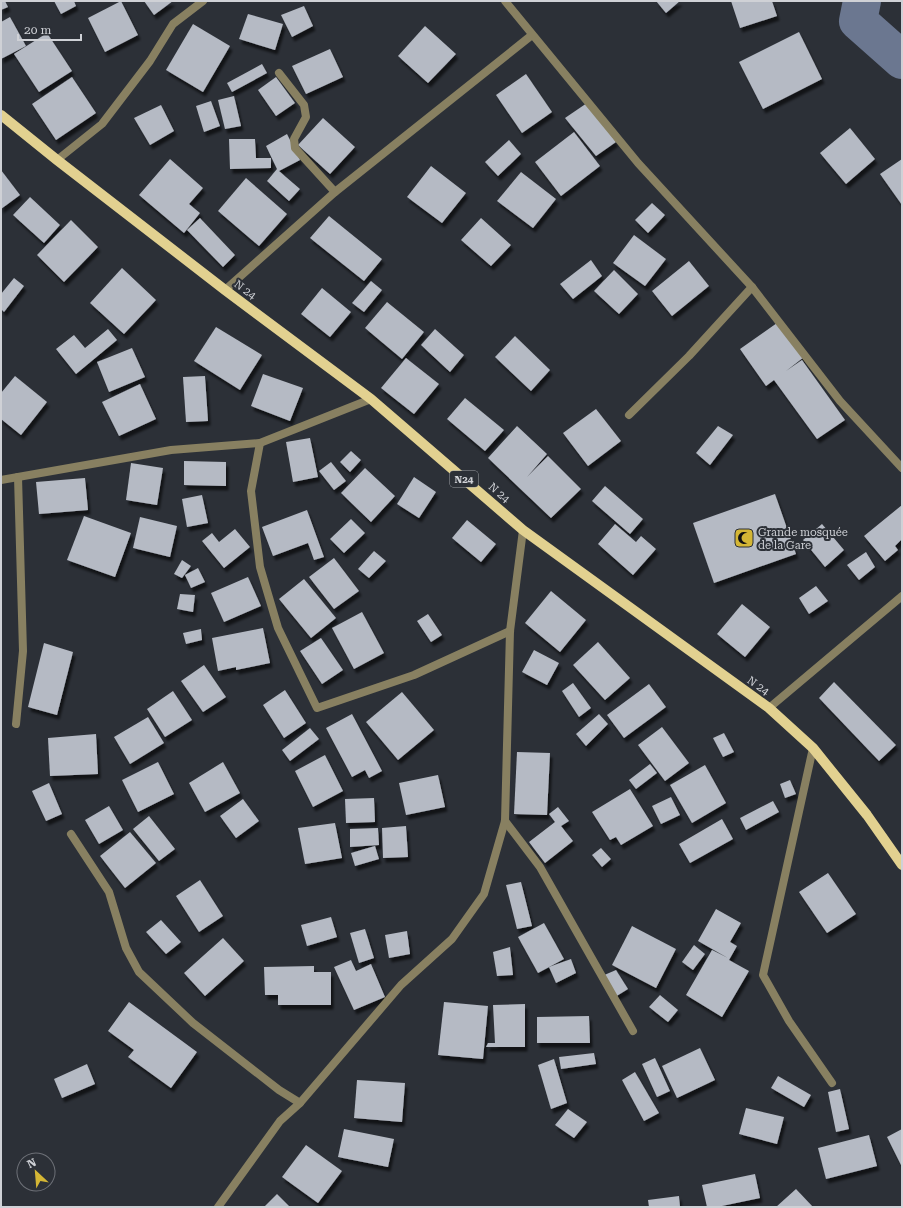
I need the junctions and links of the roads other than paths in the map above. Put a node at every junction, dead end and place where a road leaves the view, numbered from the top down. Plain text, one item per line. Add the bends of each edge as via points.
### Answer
1 (203, 1) edge
2 (505, 1) edge
3 (532, 34) junction
4 (279, 73) dead end
5 (1, 115) edge
6 (57, 160) junction
7 (335, 192) junction
8 (752, 287) junction
9 (225, 290) junction
10 (371, 399) junction
11 (629, 415) dead end
12 (260, 443) junction
13 (902, 468) edge
14 (18, 477) junction
15 (1, 480) edge
16 (523, 530) junction
17 (902, 596) edge
18 (510, 631) junction
19 (769, 708) junction
20 (16, 724) dead end
21 (813, 748) junction
22 (505, 821) junction
23 (71, 834) dead end
24 (902, 864) edge
25 (633, 1031) dead end
26 (832, 1083) dead end
27 (300, 1103) junction
28 (218, 1207) edge

1 - 6 street via 173,24 150,61 102,124
2 - 3 street
3 - 7 street
3 - 8 street via 638,163
4 - 7 street via 304,105 306,117 294,139 295,148
5 - 6 main road, N 24 / N24
6 - 9 main road, N 24 / N24
7 - 9 street
8 - 11 street via 689,356
8 - 13 street via 840,401
9 - 10 main road, N 24 / N24
10 - 12 street
10 - 16 main road, N 24 / N24
12 - 14 street via 171,450
12 - 18 street via 251,491 260,567 278,628 318,708 414,675
14 - 15 street
14 - 20 street via 23,651
16 - 18 street
16 - 19 main road, N 24 / N24
17 - 19 street
18 - 22 street
19 - 21 main road, N 24 / N24
21 - 24 main road, N 24 / N24 via 867,815
21 - 26 street via 763,975 789,1022
22 - 25 street via 540,867
22 - 27 street via 484,894 452,939 401,985
23 - 27 street via 109,892 126,948 139,972 193,1023 279,1090
27 - 28 street via 280,1121

